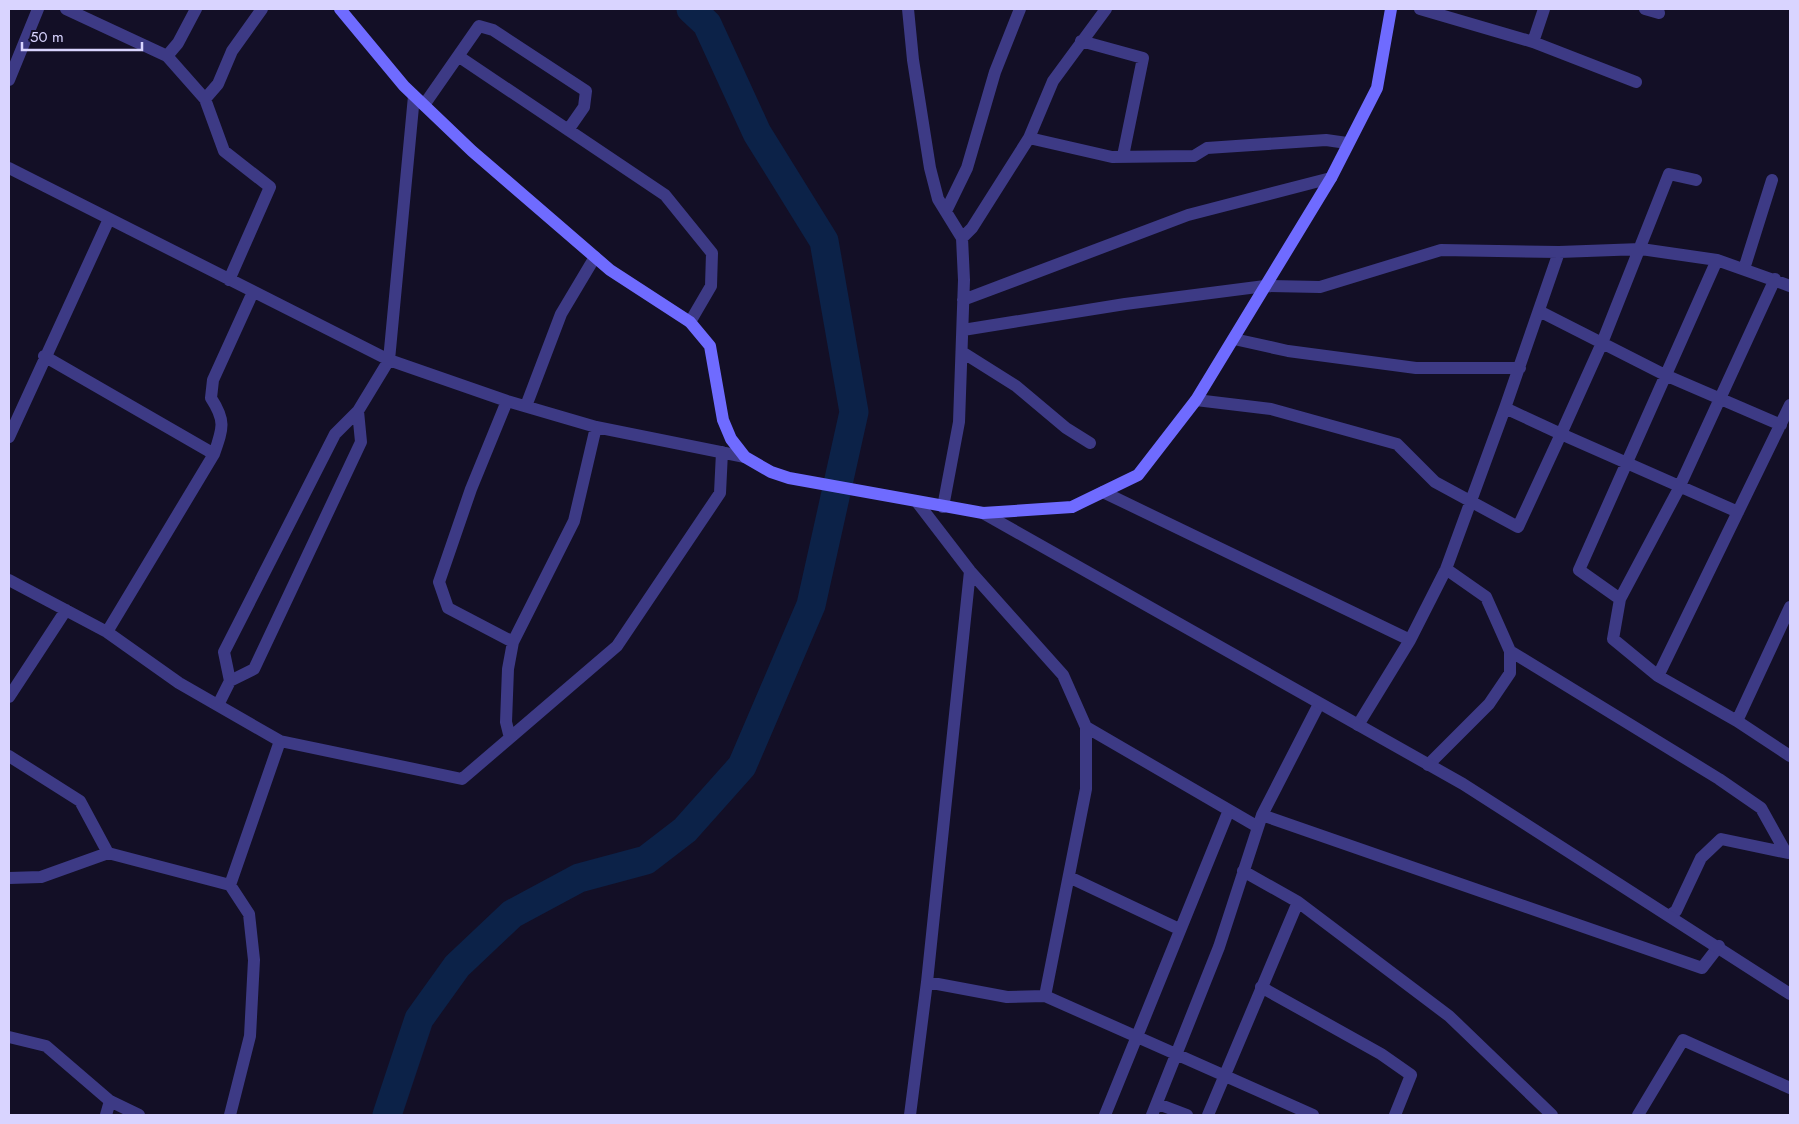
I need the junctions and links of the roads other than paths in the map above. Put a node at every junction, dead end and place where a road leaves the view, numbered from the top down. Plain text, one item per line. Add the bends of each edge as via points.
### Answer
1 (38, 9) edge
2 (66, 9) edge
3 (196, 9) edge
4 (262, 9) edge
5 (340, 9) edge
6 (908, 9) edge
7 (1020, 9) edge
8 (1106, 9) edge
9 (1391, 9) edge
10 (1420, 9) edge
11 (1544, 9) edge
12 (1645, 9) edge
13 (1659, 14) dead end
14 (1081, 41) junction
15 (1533, 42) junction
16 (168, 56) junction
17 (458, 56) junction
18 (9, 80) edge
19 (1636, 82) dead end
20 (414, 96) junction
21 (205, 99) junction
22 (424, 105) junction
23 (568, 130) junction
24 (1029, 138) junction
25 (1347, 143) junction
26 (1124, 156) junction
27 (9, 168) edge
28 (1331, 178) junction
29 (1696, 180) dead end
30 (1772, 180) dead end
31 (946, 211) junction
32 (109, 219) junction
33 (962, 238) junction
34 (1641, 248) junction
35 (1559, 252) junction
36 (595, 257) junction
37 (1716, 260) junction
38 (1744, 269) junction
39 (1775, 279) junction
40 (229, 280) junction
41 (1265, 286) junction
42 (1790, 286) edge
43 (253, 292) junction
44 (963, 300) junction
45 (1539, 311) junction
46 (690, 322) junction
47 (962, 330) junction
48 (1234, 339) junction
49 (1602, 343) junction
50 (962, 352) junction
51 (44, 356) junction
52 (389, 360) junction
53 (1520, 368) junction
54 (1665, 375) junction
55 (1720, 398) junction
56 (1196, 400) junction
57 (507, 401) junction
58 (526, 406) junction
59 (1790, 406) edge
60 (1506, 408) junction
61 (358, 411) junction
62 (1781, 425) junction
63 (596, 427) junction
64 (1561, 434) junction
65 (9, 435) edge
66 (1090, 443) dead end
67 (722, 452) junction
68 (214, 454) junction
69 (745, 457) junction
70 (1627, 465) junction
71 (1680, 486) junction
72 (1103, 492) junction
73 (1470, 501) junction
74 (917, 502) junction
75 (943, 507) junction
76 (1738, 512) junction
77 (983, 513) junction
78 (1446, 569) junction
79 (970, 571) junction
80 (9, 580) edge
81 (1620, 600) junction
82 (1790, 607) edge
83 (66, 610) junction
84 (107, 632) junction
85 (1410, 640) junction
86 (513, 642) junction
87 (1510, 651) junction
88 (1658, 676) junction
89 (230, 680) junction
90 (9, 697) edge
91 (1319, 704) junction
92 (218, 705) junction
93 (1737, 721) junction
94 (1358, 725) junction
95 (1086, 728) junction
96 (510, 738) junction
97 (280, 741) junction
98 (9, 756) edge
99 (1790, 756) edge
100 (1428, 765) junction
101 (1229, 810) junction
102 (1260, 821) junction
103 (108, 853) junction
104 (1788, 853) edge
105 (1243, 871) junction
106 (1069, 877) junction
107 (9, 878) edge
108 (230, 885) junction
109 (1298, 902) junction
110 (1670, 915) junction
111 (1180, 929) junction
112 (1719, 946) junction
113 (927, 982) junction
114 (1261, 987) junction
115 (1790, 994) edge
116 (1045, 996) junction
117 (1137, 1036) junction
118 (9, 1037) edge
119 (1178, 1054) junction
120 (1226, 1075) junction
121 (1790, 1088) edge
122 (110, 1101) junction
123 (1155, 1110) edge
124 (106, 1115) edge
125 (139, 1115) edge
126 (230, 1115) edge
127 (910, 1115) edge
128 (1105, 1115) edge
129 (1187, 1115) edge
130 (1208, 1115) edge
131 (1313, 1115) edge
132 (1395, 1115) edge
133 (1552, 1115) edge
134 (1638, 1115) edge

1 - 18 street
2 - 16 street
3 - 16 street
4 - 21 street via 232,51 218,84
5 - 20 main road
6 - 31 street via 930,168 938,199
7 - 31 street via 995,72 967,168
8 - 14 street
9 - 25 main road via 1377,88
10 - 15 street
11 - 15 street
12 - 13 street
14 - 24 street via 1053,81
14 - 26 street via 1143,58
15 - 19 street
16 - 21 street
17 - 22 street
17 - 23 street
17 - 23 street via 479,26 493,30 586,91 584,107
20 - 22 main road
20 - 52 street
21 - 40 street via 224,151 270,188
22 - 36 main road
23 - 46 street via 665,195 712,253 710,286
24 - 26 street via 1112,158
24 - 33 street via 972,228
25 - 26 street via 1326,140 1207,148 1194,156
25 - 28 main road
27 - 32 street
28 - 41 main road
28 - 44 street via 1188,215
29 - 34 street via 1669,174
30 - 38 street
31 - 33 street
32 - 40 street
32 - 51 street
33 - 44 street
34 - 35 street
34 - 37 street
34 - 49 street
35 - 41 street via 1441,250 1320,287
35 - 45 street
36 - 46 main road
36 - 58 street via 561,314
37 - 38 street
37 - 54 street
38 - 39 street
39 - 42 street
39 - 55 street
40 - 43 street
41 - 47 street
41 - 48 main road
43 - 52 street
43 - 68 street via 213,380 210,398 220,413 223,428
44 - 47 street
45 - 49 street
45 - 53 street
46 - 69 main road via 710,346 723,420 731,439
47 - 50 street
48 - 53 street via 1288,351 1416,368
48 - 56 main road
49 - 54 street
49 - 64 street
50 - 66 street via 1016,386 1066,428
50 - 75 street via 959,422
51 - 65 street
51 - 68 street
52 - 57 street
52 - 61 street
53 - 60 street
54 - 55 street
54 - 70 street
55 - 62 street
55 - 71 street
56 - 72 main road via 1138,475
56 - 73 street via 1271,409 1397,444 1435,482
57 - 58 street
57 - 86 street via 471,489 439,582 448,608
58 - 63 street
59 - 62 street
60 - 64 street
60 - 73 street
61 - 89 street via 335,434 224,652
61 - 89 street via 361,442 254,669
62 - 76 street
63 - 67 street
63 - 86 street via 574,521
64 - 70 street
64 - 73 street via 1518,527
67 - 69 street
67 - 96 street via 720,493 618,646
68 - 84 street
69 - 74 main road via 789,478
70 - 71 street
70 - 81 street via 1579,570
71 - 76 street
71 - 81 street
72 - 77 main road via 1072,507
72 - 85 street
73 - 78 street
74 - 75 main road
74 - 79 street
75 - 77 main road
76 - 88 street
77 - 91 street
78 - 85 street
78 - 87 street via 1486,597
79 - 95 street via 1063,675
79 - 113 street
80 - 83 street
81 - 88 street via 1613,639
82 - 93 street
83 - 84 street
83 - 90 street
84 - 92 street via 179,683
85 - 94 street
86 - 96 street via 506,713
87 - 100 street via 1510,673 1500,691
87 - 104 street via 1761,808
88 - 93 street
89 - 92 street
91 - 94 street
91 - 102 street
92 - 97 street
93 - 99 street
94 - 100 street
95 - 101 street
95 - 106 street via 1086,789
96 - 97 street via 462,779
97 - 108 street
98 - 103 street via 80,801
100 - 110 street
101 - 102 street
101 - 111 street
102 - 105 street
102 - 112 street via 1702,968
103 - 107 street via 41,877
103 - 108 street
104 - 110 street via 1721,839 1700,858 1676,911
105 - 109 street
105 - 119 street via 1219,947
106 - 111 street
106 - 116 street
108 - 126 street via 249,914 254,960 250,1036
109 - 114 street
109 - 133 street via 1449,1016
110 - 112 street
111 - 117 street
112 - 115 street
113 - 116 street via 1006,997
113 - 127 street
114 - 120 street
114 - 132 street via 1381,1054 1411,1075
116 - 117 street
117 - 119 street
117 - 128 street
118 - 122 street via 46,1046
119 - 120 street
119 - 123 street
120 - 130 street
120 - 131 street
121 - 134 street via 1683,1040
122 - 124 street
122 - 125 street
123 - 129 street

